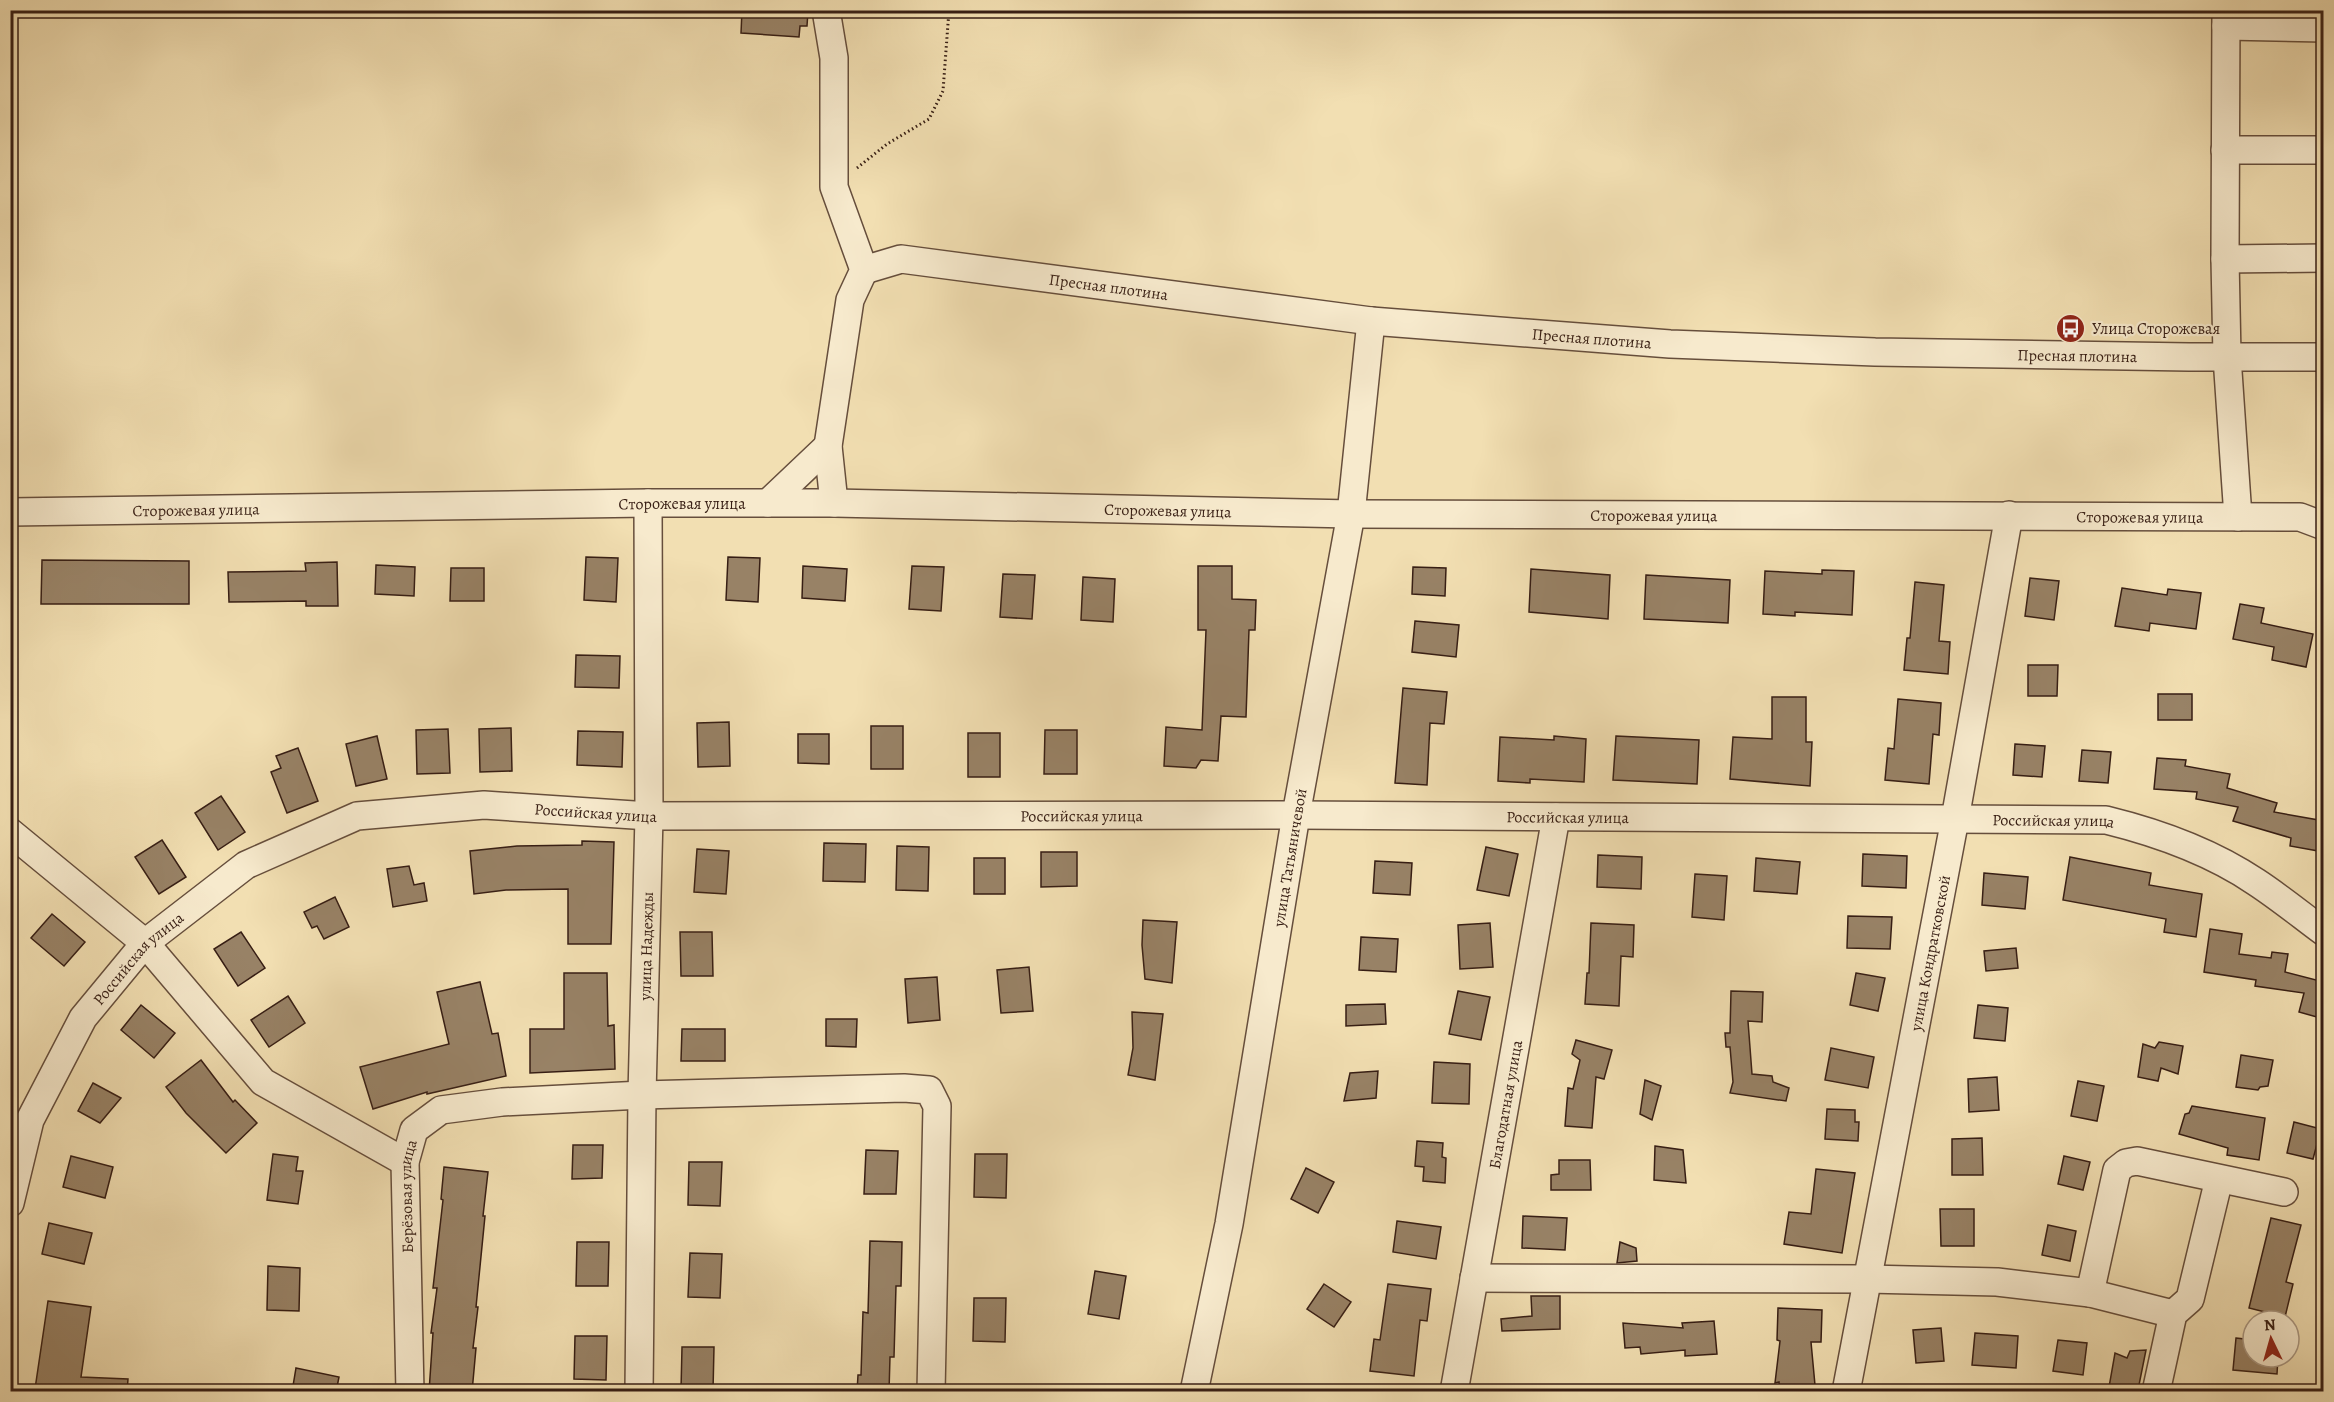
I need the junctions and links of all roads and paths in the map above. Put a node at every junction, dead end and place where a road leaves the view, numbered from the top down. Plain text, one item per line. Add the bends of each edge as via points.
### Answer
1 (826, 10) edge
2 (949, 10) edge
3 (2226, 18) edge
4 (2324, 28) edge
5 (2225, 150) junction
6 (2324, 150) edge
7 (834, 187) junction
8 (2324, 258) edge
9 (2225, 259) junction
10 (864, 270) junction
11 (1371, 321) junction
12 (2226, 357) junction
13 (2324, 357) edge
14 (828, 446) junction
15 (648, 503) junction
16 (768, 503) junction
17 (834, 503) junction
18 (10, 512) edge
19 (1351, 514) junction
20 (2009, 515) junction
21 (2238, 517) junction
22 (2324, 526) edge
23 (1296, 815) junction
24 (649, 816) junction
25 (1556, 817) junction
26 (1954, 819) junction
27 (14, 841) edge
28 (2324, 932) edge
29 (145, 943) junction
30 (642, 1095) junction
31 (405, 1162) junction
32 (2219, 1179) junction
33 (2284, 1192) dead end
34 (10, 1203) edge
35 (1474, 1278) junction
36 (1867, 1279) junction
37 (2090, 1293) junction
38 (2173, 1314) junction
39 (410, 1392) edge
40 (639, 1392) edge
41 (932, 1392) edge
42 (1194, 1392) edge
43 (1454, 1392) edge
44 (1846, 1392) edge
45 (2156, 1392) edge

1 - 7 street via 834,58
2 - 7 path via 943,91 929,119 887,144
3 - 4 street
3 - 5 street
5 - 6 street
5 - 9 street
7 - 10 street
8 - 9 street
9 - 12 street
10 - 11 street, Пресная плотина via 901,259
10 - 14 street via 850,300
11 - 12 street, Пресная плотина via 1670,344 1875,352
11 - 19 street, улица Татьяничевой
12 - 13 street, Пресная плотина
12 - 21 street
14 - 16 street
14 - 17 street
15 - 16 street, Сторожевая улица
15 - 18 street, Сторожевая улица
15 - 24 street, улица Надежды
16 - 17 street, Сторожевая улица
17 - 19 street, Сторожевая улица
19 - 20 street, Сторожевая улица
19 - 23 street, улица Татьяничевой
20 - 21 street, Сторожевая улица
20 - 26 street, улица Кондратковской
21 - 22 street, Сторожевая улица via 2300,517
23 - 24 street, Российская улица
23 - 25 street, Российская улица
23 - 42 street, улица Татьяничевой via 1229,1224
24 - 29 street, Российская улица via 484,805 357,816 246,865
24 - 30 street, улица Надежды
25 - 26 street, Российская улица
25 - 35 street, Благодатная улица
26 - 28 street, Российская улица via 2106,820 2154,832 2207,854 2256,881
26 - 36 street, улица Кондратковской
27 - 29 street
29 - 31 street via 263,1082
29 - 34 street, Российская улица via 83,1017 30,1120
30 - 31 street, Берёзовая улица via 502,1102 441,1110 414,1130
30 - 40 street, улица Надежды
30 - 41 street, Берёзовая улица via 929,1090 937,1106
31 - 39 street, Берёзовая улица
32 - 33 street
32 - 37 street via 2138,1161 2126,1162 2117,1170
32 - 38 street via 2190,1299
35 - 36 street
35 - 43 street, Благодатная улица
36 - 37 street via 1997,1282
36 - 44 street, улица Кондратковской
37 - 38 street
38 - 45 street

